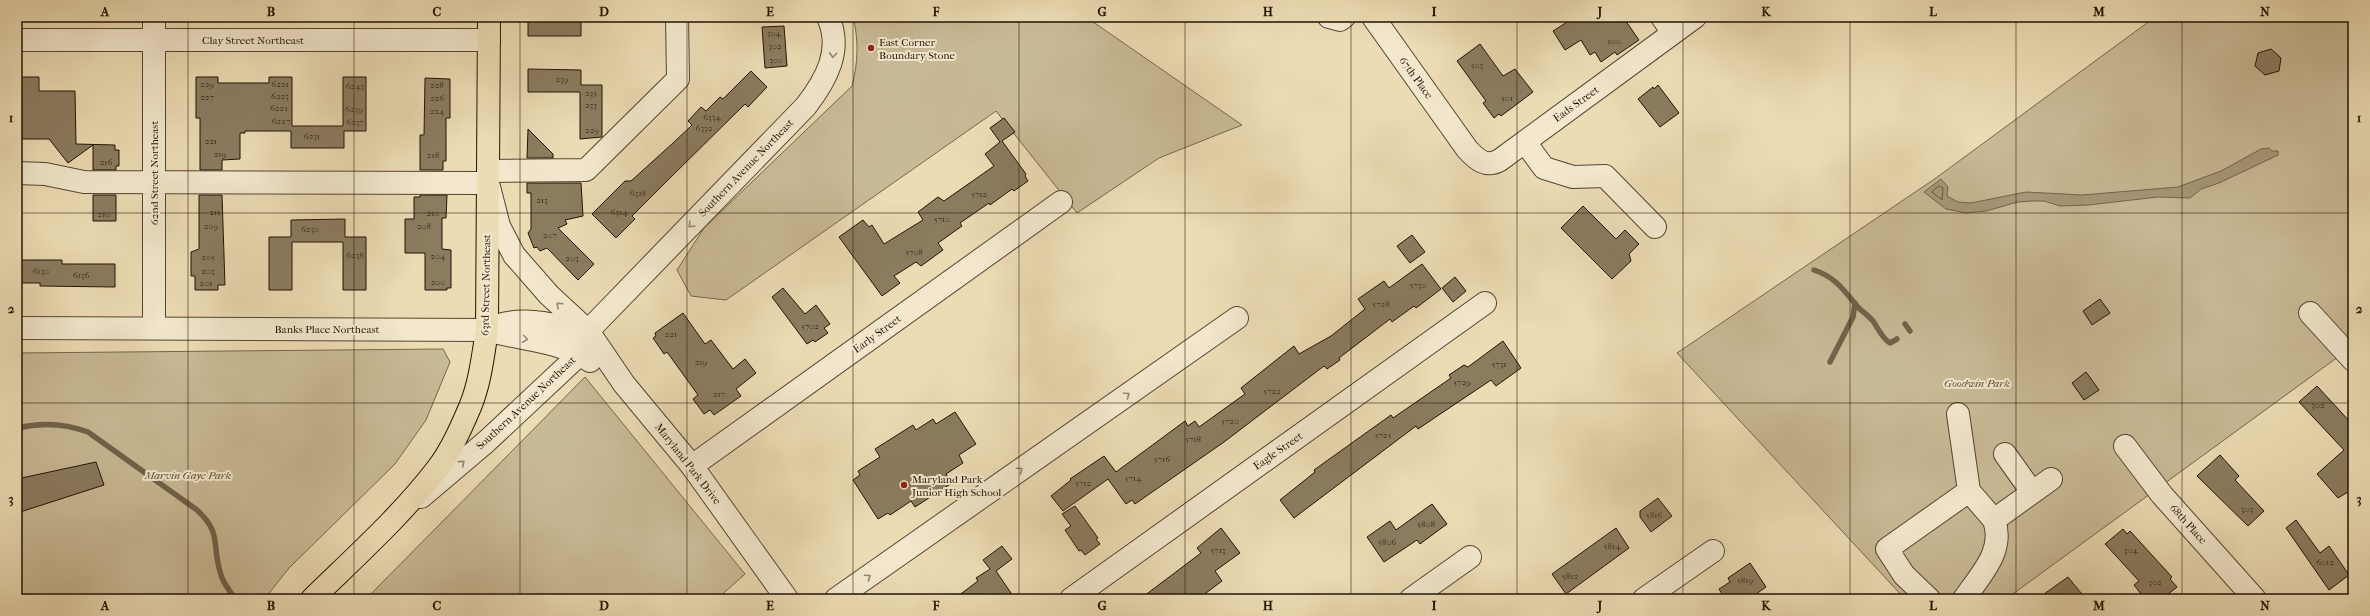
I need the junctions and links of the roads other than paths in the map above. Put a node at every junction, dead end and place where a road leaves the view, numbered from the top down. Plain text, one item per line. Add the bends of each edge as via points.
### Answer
1 (154, 17) edge
2 (489, 17) edge
3 (677, 17) edge
4 (828, 17) edge
5 (1328, 17) edge
6 (1344, 17) edge
7 (1373, 17) edge
8 (1695, 17) edge
9 (1668, 25) edge
10 (17, 40) edge
11 (489, 40) junction
12 (154, 41) junction
13 (1459, 138) joint
14 (1525, 142) junction
15 (17, 173) edge
16 (488, 177) junction
17 (154, 183) junction
18 (1061, 202) dead end
19 (1655, 227) dead end
20 (1485, 303) dead end
21 (2310, 313) dead end
22 (1237, 318) dead end
23 (17, 328) edge
24 (154, 328) junction
25 (487, 330) junction
26 (588, 331) junction
27 (580, 354) junction
28 (2349, 355) edge
29 (624, 384) junction
30 (1958, 414) dead end
31 (2125, 446) dead end
32 (2005, 454) dead end
33 (692, 466) junction
34 (2050, 479) dead end
35 (1969, 491) junction
36 (2032, 492) junction
37 (1994, 520) junction
38 (389, 524) junction
39 (1713, 551) dead end
40 (1470, 557) dead end
41 (312, 599) edge
42 (787, 599) edge
43 (836, 599) edge
44 (1071, 599) edge
45 (1411, 599) edge
46 (1644, 599) edge
47 (1929, 599) edge
48 (1964, 599) edge
49 (2255, 599) edge

1 - 12 street, 62nd Street Northeast
2 - 11 main road, 63rd Street Northeast
3 - 16 street via 678,80 586,170
4 -> 26 street, Southern Avenue Northeast via 834,40 832,62 822,86 806,106
5 - 6 street via 1340,20
7 - 13 street, 67th Place
8 - 9 street, Eads Street
9 - 14 street, Eads Street
10 - 12 street, Clay Street Northeast
11 - 12 street, Clay Street Northeast
11 - 16 main road, 63rd Street Northeast
12 - 17 street, 62nd Street Northeast
13 - 14 street, Eads Street via 1476,158 1491,164
14 - 19 street via 1544,168 1573,176 1605,176
15 - 17 street via 45,174 84,182
16 - 17 street
16 - 25 main road, 63rd Street Northeast
26 -> 16 street, Maryland Park Drive via 543,289 514,255 499,226
17 - 24 street, 62nd Street Northeast
18 - 33 street, Early Street
20 - 44 street, Eagle Street
21 - 28 street
43 -> 22 street
23 - 24 street, Banks Place Northeast
24 - 25 street, Banks Place Northeast
25 - 26 street via 520,320
25 -> 27 street, Banks Place Northeast via 514,338 544,342
25 - 38 main road, 63rd Street Northeast via 480,373 458,435 438,468
26 - 27 street, Southern Avenue Northeast
26 - 29 street, Maryland Park Drive
27 - 29 street, Banks Place Northeast
38 -> 27 street, Southern Avenue Northeast via 487,441
29 - 33 street, Maryland Park Drive
30 - 35 street
31 - 49 street, 68th Place via 2162,495
32 - 36 street
33 - 42 street, Maryland Park Drive
34 - 36 street
35 - 37 street
35 - 47 street via 1887,549 1904,575
36 - 37 street
37 - 48 street via 1998,533 1995,552
38 - 41 main road, Southern Avenue Northeast
39 - 46 street
40 - 45 street

